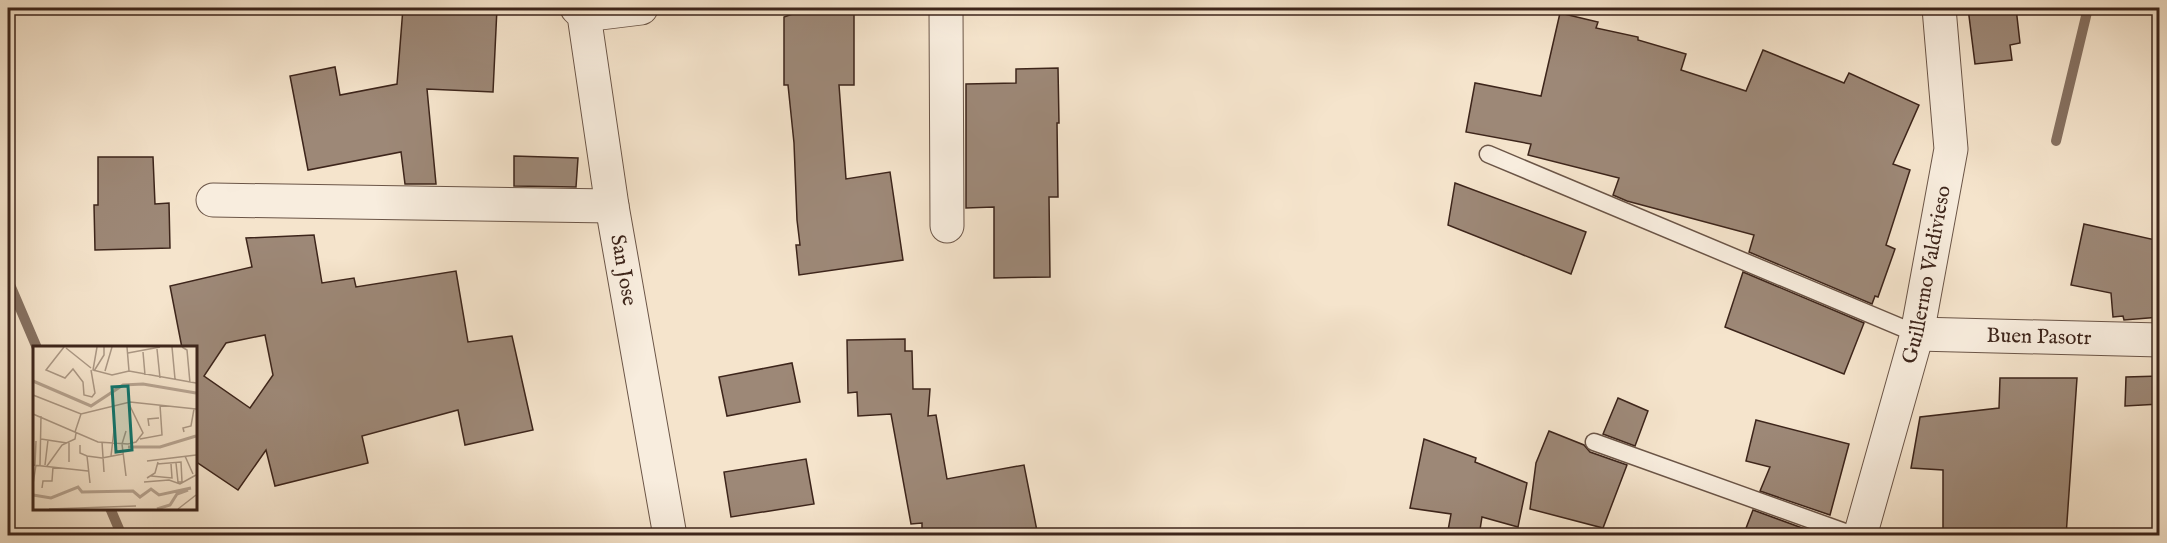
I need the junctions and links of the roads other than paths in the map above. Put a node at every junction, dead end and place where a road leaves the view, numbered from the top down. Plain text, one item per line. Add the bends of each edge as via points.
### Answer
1 (641, 8) edge
2 (946, 8) edge
3 (1940, 8) edge
4 (580, 11) edge
5 (1488, 154) dead end
6 (213, 200) dead end
7 (612, 206) junction
8 (947, 226) dead end
9 (1917, 334) junction
10 (2160, 340) edge
11 (1594, 442) dead end
12 (670, 536) edge
13 (1858, 536) edge

1 - 4 street
2 - 8 street
3 - 9 street, Guillermo Valdivieso via 1951,149
4 - 7 street, San Jose
5 - 9 lane
6 - 7 street
7 - 12 street, San Jose
9 - 10 street, Buen Pasotr
9 - 13 street, Guillermo Valdivieso
11 - 13 lane

